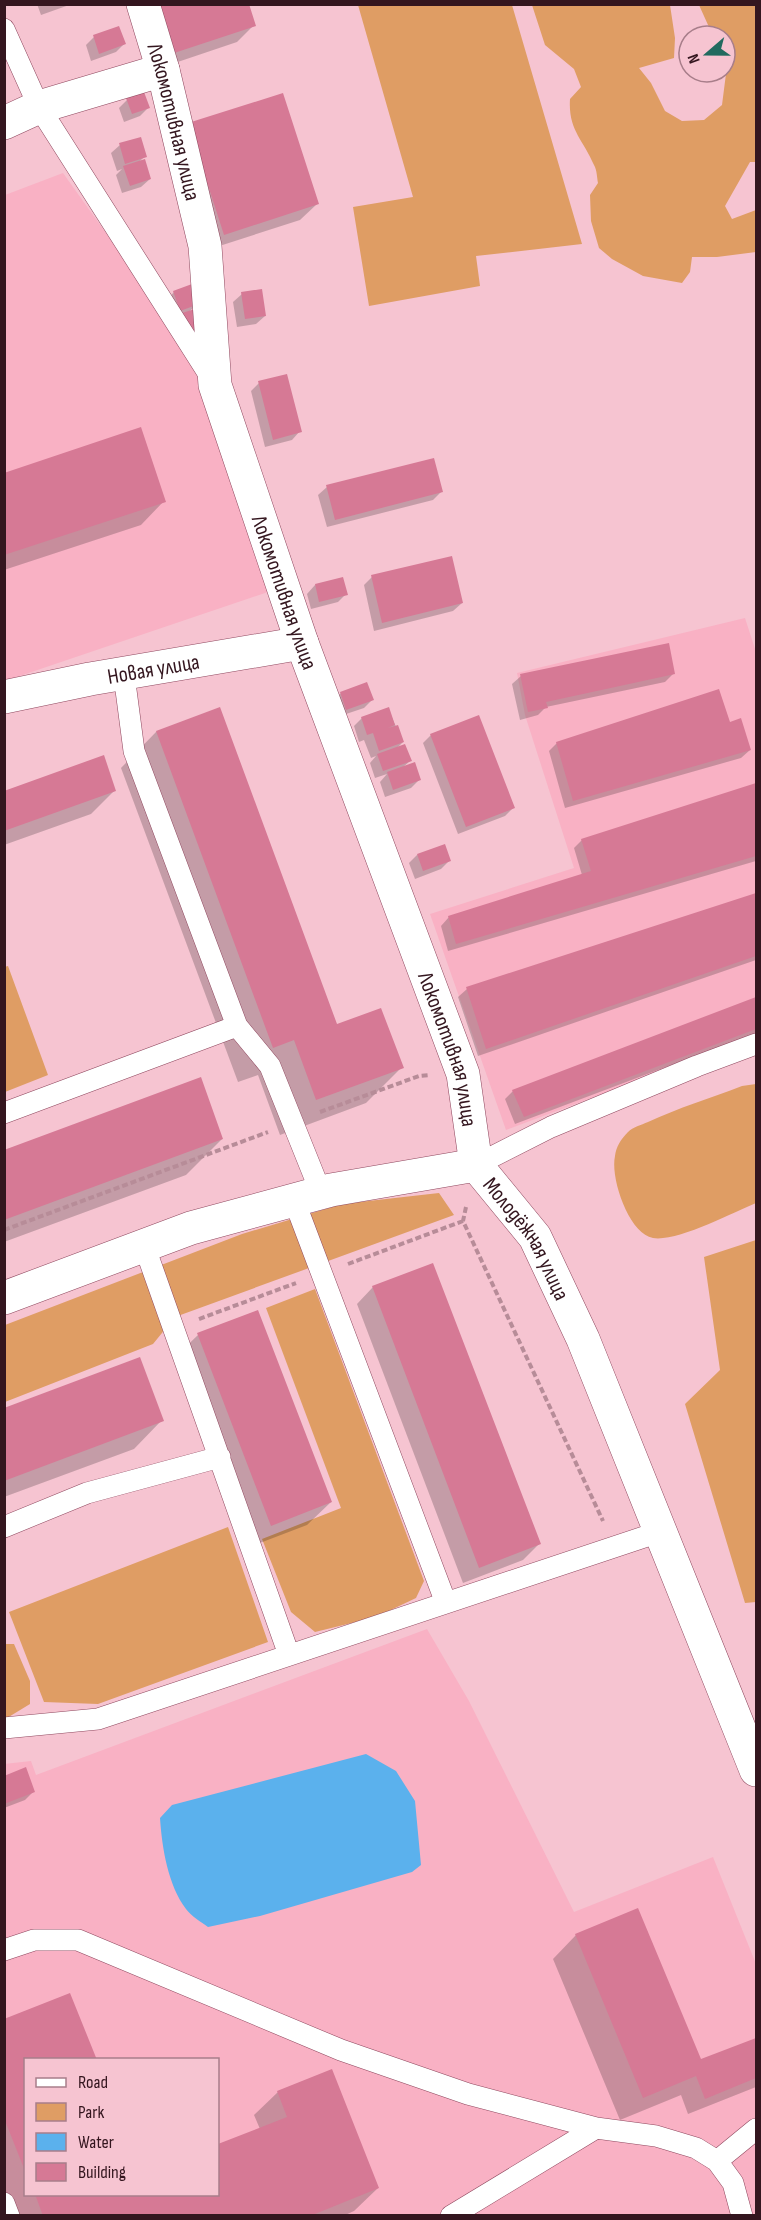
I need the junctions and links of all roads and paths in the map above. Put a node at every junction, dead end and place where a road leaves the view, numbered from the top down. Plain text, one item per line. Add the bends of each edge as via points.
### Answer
1 (143, 4) edge
2 (4, 29) edge
3 (163, 70) junction
4 (39, 107) junction
5 (4, 123) edge
6 (215, 385) junction
7 (302, 643) junction
8 (124, 675) junction
9 (4, 697) edge
10 (237, 1026) junction
11 (756, 1044) edge
12 (463, 1074) junction
13 (4, 1113) edge
14 (293, 1122) junction
15 (476, 1165) junction
16 (308, 1197) junction
17 (463, 1221) dead end
18 (4, 1230) edge
19 (144, 1245) junction
20 (4, 1298) edge
21 (220, 1457) junction
22 (4, 1527) edge
23 (659, 1532) junction
24 (615, 1546) junction
25 (446, 1603) junction
26 (289, 1655) junction
27 (4, 1728) edge
28 (756, 1770) edge
29 (4, 1950) edge
30 (596, 2128) junction
31 (756, 2129) edge
32 (717, 2161) junction
33 (4, 2203) edge
34 (9, 2216) edge
35 (451, 2216) edge
36 (742, 2216) edge

1 - 3 street, Локомотивная улица
2 - 4 lane
3 - 4 street
3 - 6 street, Локомотивная улица via 205,246
4 - 5 street
4 - 6 lane
6 - 7 street, Локомотивная улица
7 - 8 street, Новая улица
7 - 12 street, Локомотивная улица
8 - 9 street, Новая улица
8 - 10 lane via 134,751
10 - 13 lane
10 - 14 lane via 270,1066
11 - 15 lane via 551,1126
12 - 14 path via 419,1076
12 - 15 street, Локомотивная улица
14 - 16 lane
14 - 18 path
15 - 16 street, Молодёжная улица
15 - 23 street, Молодёжная улица via 535,1236 583,1339
16 - 19 street, Молодёжная улица via 191,1228
16 - 25 lane
17 - 24 path
19 - 20 street, Молодёжная улица
19 - 21 lane
21 - 22 lane via 87,1493
21 - 26 lane
23 - 24 lane
23 - 28 street, Молодёжная улица
24 - 25 lane
25 - 26 lane
26 - 27 lane via 98,1719
29 - 30 lane via 34,1940 78,1940 341,2050 468,2094
30 - 32 lane via 656,2136 696,2148
30 - 35 lane
31 - 32 lane
32 - 36 lane via 733,2183
33 - 34 lane

